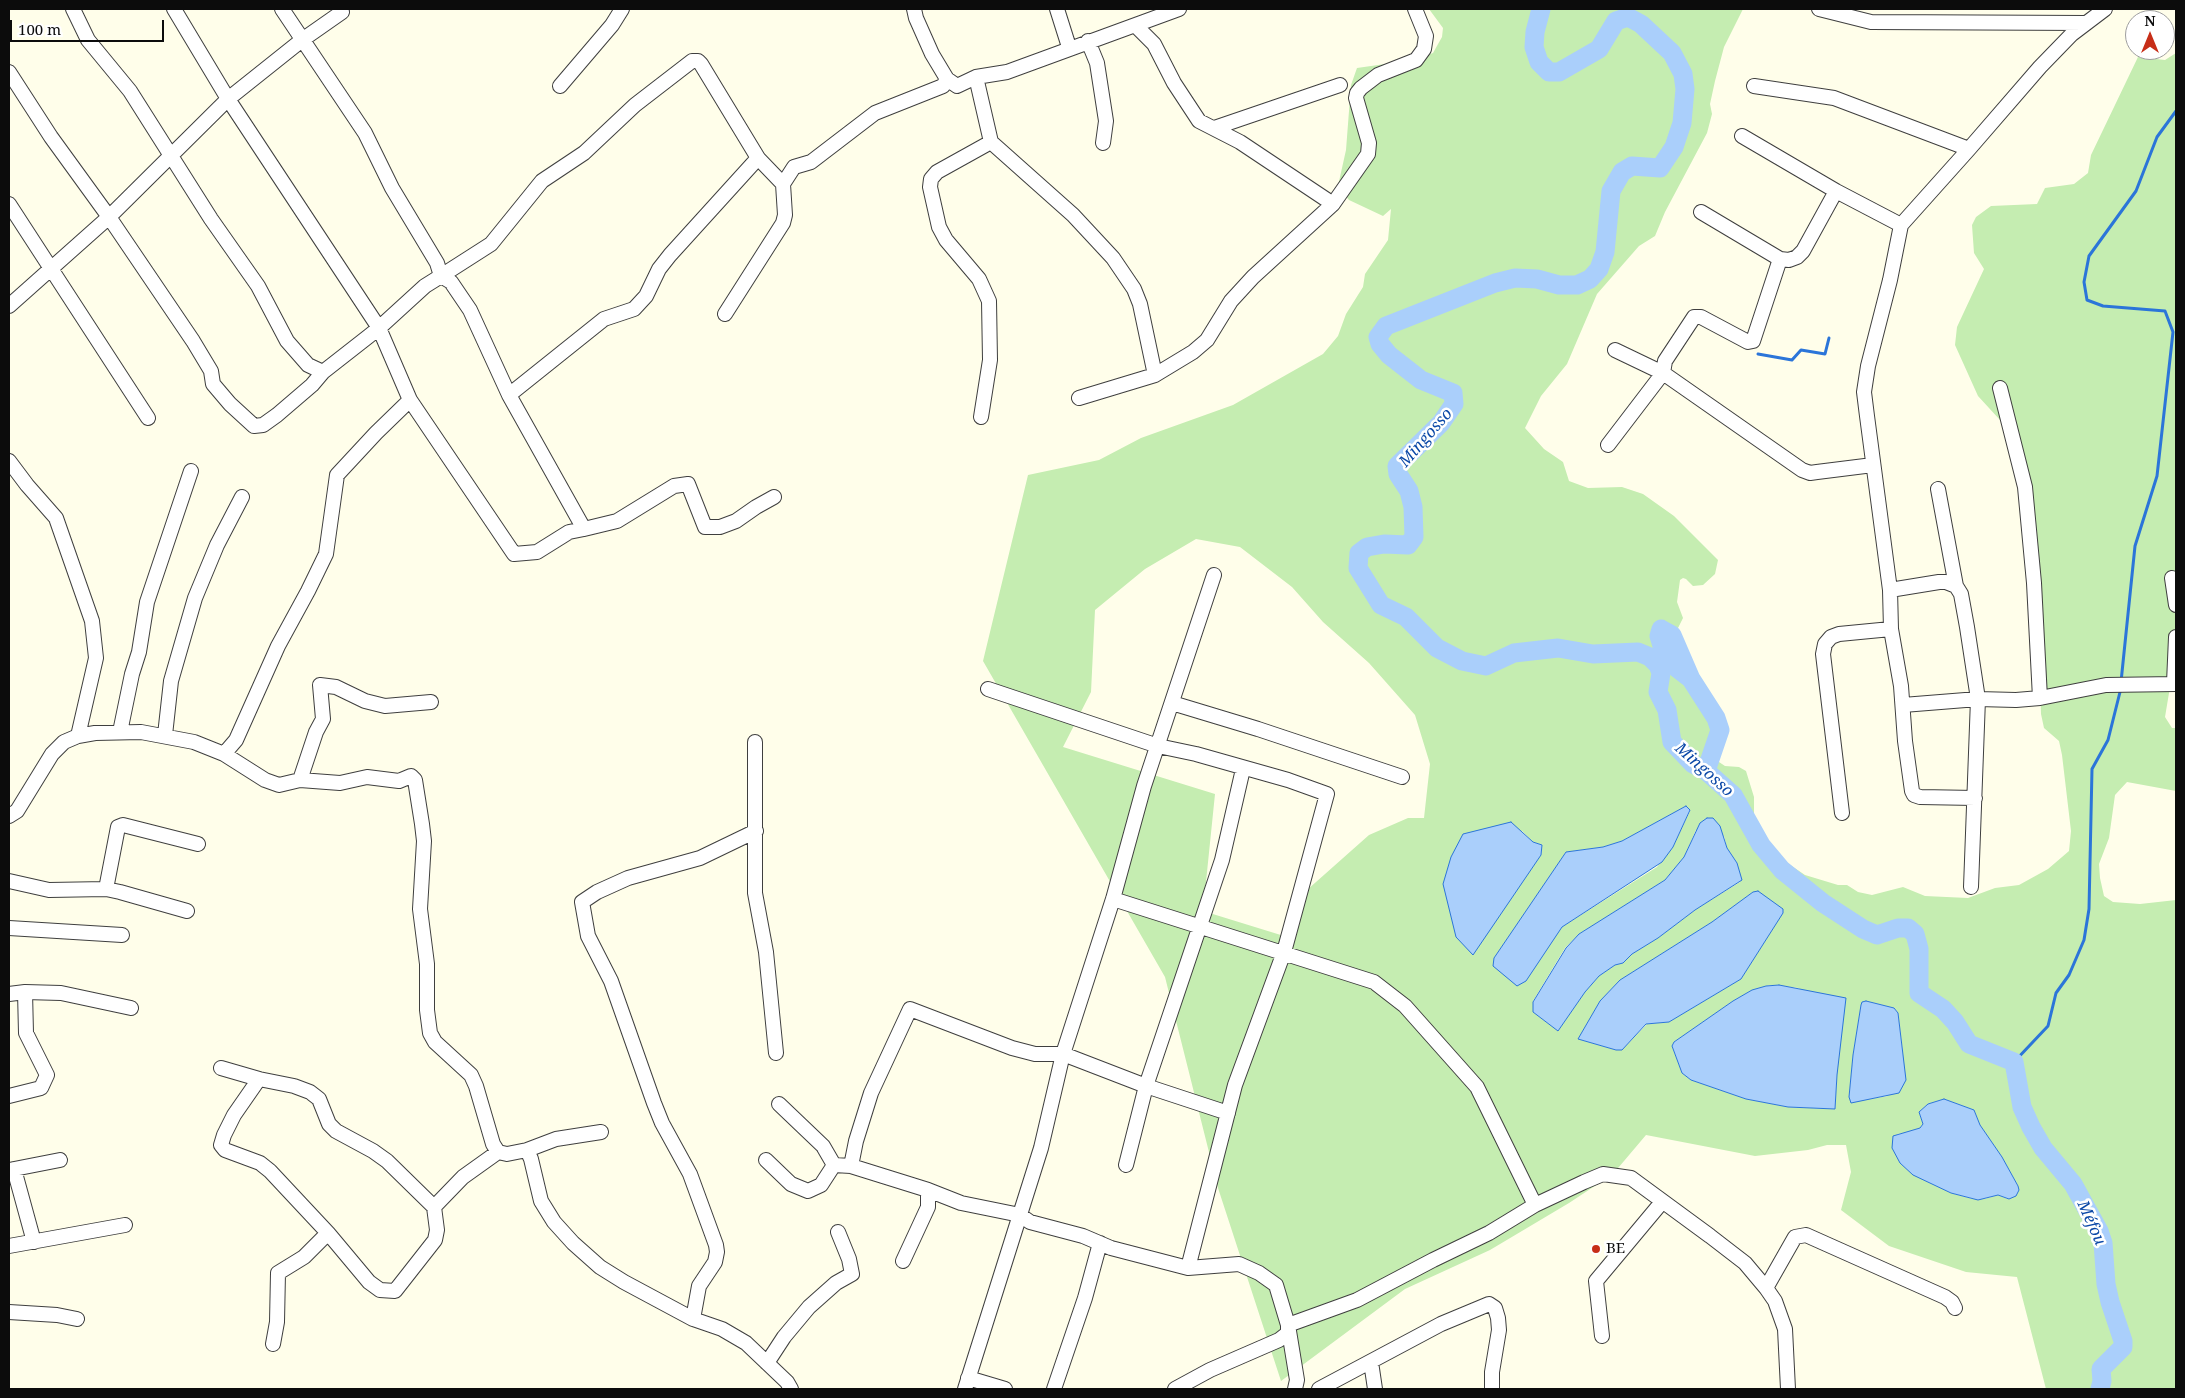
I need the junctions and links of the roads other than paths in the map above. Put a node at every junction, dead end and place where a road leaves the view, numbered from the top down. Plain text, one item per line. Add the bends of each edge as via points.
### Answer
1 (73, 9) edge
2 (174, 9) edge
3 (282, 9) edge
4 (622, 9) edge
5 (914, 9) edge
6 (1057, 9) edge
7 (1179, 9) edge
8 (1416, 9) edge
9 (1819, 9) edge
10 (2105, 9) edge
11 (342, 12) dead end
12 (1861, 15) edge
13 (2086, 23) junction
14 (1136, 26) junction
15 (302, 40) junction
16 (1088, 41) junction
17 (1070, 48) junction
18 (9, 72) edge
19 (976, 78) junction
20 (948, 79) junction
21 (1340, 85) dead end
22 (560, 86) dead end
23 (1754, 86) dead end
24 (228, 99) junction
25 (1214, 128) junction
26 (1742, 136) dead end
27 (991, 142) junction
28 (1103, 143) dead end
29 (1970, 150) junction
30 (170, 156) junction
31 (758, 158) junction
32 (783, 184) junction
33 (1836, 191) junction
34 (9, 204) edge
35 (1333, 204) junction
36 (1701, 212) dead end
37 (109, 217) junction
38 (1901, 225) junction
39 (1780, 259) junction
40 (51, 267) junction
41 (441, 276) junction
42 (9, 306) edge
43 (725, 314) dead end
44 (379, 328) junction
45 (1615, 350) dead end
46 (323, 372) junction
47 (1663, 373) junction
48 (1155, 375) junction
49 (2000, 388) dead end
50 (509, 396) junction
51 (1079, 398) dead end
52 (410, 400) junction
53 (981, 417) dead end
54 (148, 418) dead end
55 (1608, 445) dead end
56 (9, 461) edge
57 (1873, 465) junction
58 (191, 471) dead end
59 (1938, 489) dead end
60 (242, 497) dead end
61 (774, 497) dead end
62 (584, 529) junction
63 (1214, 575) dead end
64 (2172, 578) dead end
65 (1956, 586) junction
66 (1890, 590) junction
67 (2176, 605) edge
68 (1891, 629) junction
69 (2176, 637) edge
70 (2175, 684) edge
71 (988, 689) dead end
72 (2040, 698) junction
73 (1978, 699) junction
74 (431, 702) dead end
75 (1172, 703) junction
76 (1903, 705) junction
77 (120, 732) junction
78 (165, 735) junction
79 (78, 736) junction
80 (755, 742) dead end
81 (1158, 746) junction
82 (224, 754) junction
83 (1243, 769) junction
84 (1402, 777) dead end
85 (300, 780) junction
86 (1975, 798) junction
87 (1842, 812) dead end
88 (9, 816) edge
89 (756, 832) junction
90 (198, 844) dead end
91 (9, 881) edge
92 (1971, 887) dead end
93 (106, 889) junction
94 (1113, 899) junction
95 (187, 911) dead end
96 (1200, 926) junction
97 (9, 928) edge
98 (122, 935) dead end
99 (1284, 952) junction
100 (25, 992) junction
101 (9, 994) edge
102 (131, 1008) dead end
103 (776, 1053) dead end
104 (1063, 1054) junction
105 (221, 1068) dead end
106 (259, 1079) junction
107 (1146, 1086) junction
108 (9, 1096) edge
109 (779, 1104) dead end
110 (1228, 1113) junction
111 (600, 1132) dead end
112 (527, 1150) junction
113 (498, 1152) junction
114 (60, 1160) dead end
115 (766, 1160) dead end
116 (834, 1165) junction
117 (1126, 1165) dead end
118 (851, 1166) junction
119 (11, 1169) edge
120 (928, 1190) junction
121 (1662, 1202) junction
122 (1535, 1205) junction
123 (434, 1207) junction
124 (1020, 1215) junction
125 (125, 1225) dead end
126 (838, 1232) dead end
127 (328, 1233) junction
128 (34, 1242) junction
129 (1100, 1243) junction
130 (9, 1246) edge
131 (903, 1261) dead end
132 (1188, 1268) junction
133 (1766, 1288) junction
134 (1955, 1308) dead end
135 (9, 1312) edge
136 (77, 1319) dead end
137 (693, 1319) junction
138 (1288, 1325) junction
139 (1602, 1336) dead end
140 (273, 1344) dead end
141 (1371, 1362) junction
142 (768, 1363) junction
143 (966, 1384) edge
144 (790, 1389) edge
145 (1005, 1389) edge
146 (1054, 1389) edge
147 (1175, 1389) edge
148 (1295, 1389) edge
149 (1319, 1389) edge
150 (1375, 1389) edge
151 (1492, 1389) edge
152 (1788, 1389) edge

1 - 30 street via 88,40 130,91
2 - 24 street
3 - 15 street
4 - 22 street
5 - 20 street via 932,54
6 - 17 street
7 - 14 street
8 - 35 street via 1426,36 1424,49 1416,60 1378,76 1357,93 1358,108 1369,143 1368,154
9 - 12 street
10 - 13 street
11 - 15 street
12 - 13 street
13 - 29 street via 2040,67
14 - 16 street
14 - 25 street via 1154,44 1199,121
15 - 24 street
15 - 41 street via 365,133 392,188 437,263
16 - 17 street
16 - 28 street via 1097,63 1106,121
17 - 19 street via 1007,72
18 - 37 street
19 - 20 street via 957,86
19 - 27 street
20 - 32 street via 943,86 875,112 811,162 794,167
21 - 25 street
23 - 29 street via 1834,98
24 - 30 street
24 - 44 street
25 - 35 street
26 - 33 street
27 - 48 street via 1073,214 1113,258 1140,304
27 - 53 street via 937,172 930,187 946,240 983,286 989,301 990,360
29 - 38 street
30 - 37 street
30 - 46 street via 258,286 287,341 308,365
31 - 32 street
31 - 41 street via 701,64 698,60 692,61 622,116 584,153 542,182 491,244
31 - 50 street via 670,255 646,296 634,309 604,319
32 - 43 street via 783,223
33 - 38 street
33 - 39 street via 1803,252 1789,260
34 - 40 street
35 - 48 street via 1253,277 1232,301 1208,340
36 - 39 street
37 - 40 street
37 - 46 street via 193,341 211,371 213,384 254,426 263,425 277,415 312,386
38 - 57 street via 1864,392
39 - 47 street via 1752,341 1748,342 1696,316 1665,361
40 - 42 street
40 - 54 street
41 - 44 street via 425,286
41 - 50 street via 452,282 470,310
44 - 46 street
44 - 52 street
45 - 47 street
47 - 55 street
47 - 57 street via 1802,470 1810,473
48 - 51 street
49 - 72 street via 2025,487
50 - 62 street
52 - 62 street via 514,554 537,552 569,532
52 - 82 street via 337,475 326,554 278,646 236,740
56 - 79 street via 56,518 92,621 96,658
57 - 66 street
58 - 77 street via 147,602
59 - 65 street
60 - 78 street via 194,598 171,681
61 - 62 street via 736,522 705,527 688,484 674,486 617,521
63 - 75 street
64 - 67 street
65 - 66 street via 1939,582
65 - 73 street via 1961,594
66 - 68 street
68 - 76 street
68 - 87 street via 1839,634 1825,644 1823,654
69 - 70 street
70 - 72 street via 2106,685
71 - 81 street
72 - 73 street
73 - 76 street
73 - 86 street
74 - 85 street via 385,706 365,701 336,687 320,685 323,719
75 - 81 street
75 - 84 street
76 - 86 street via 1914,795
77 - 78 street
77 - 79 street
78 - 82 street
79 - 88 street via 64,742 52,754 17,811
80 - 89 street
81 - 83 street
81 - 94 street
82 - 85 street via 265,780 279,785
83 - 96 street via 1222,860
83 - 99 street via 1327,794
85 - 113 street via 340,783 366,777 398,781 411,776 415,780 424,842 419,896 427,964 430,1033 435,1042 470,1075
86 - 92 street
89 - 103 street via 755,893 766,952
89 - 137 street via 700,858 628,878 582,902 588,936 611,981 654,1103 690,1174 716,1245 714,1262 699,1286
90 - 93 street via 123,824 118,827
91 - 93 street via 49,890
93 - 95 street
94 - 96 street
94 - 104 street
96 - 99 street
96 - 107 street
97 - 98 street
99 - 110 street via 1235,1085
99 - 122 street via 1374,982 1405,1006 1477,1087
100 - 101 street
100 - 102 street via 61,993
100 - 108 street via 26,1033 47,1075 41,1088
104 - 107 street
104 - 118 street via 1035,1054 1012,1048 910,1008 871,1093
104 - 124 street via 1041,1148
105 - 106 street
106 - 123 street via 310,1092 319,1099 329,1124 336,1131 387,1161
106 - 127 street via 234,1115 221,1145 225,1150 260,1163 270,1171
107 - 110 street
107 - 117 street
109 - 116 street via 823,1146
110 - 132 street
111 - 112 street via 556,1139
112 - 113 street via 507,1154
112 - 137 street via 541,1202 573,1244 624,1282
113 - 123 street via 463,1177
114 - 119 street
115 - 116 street via 791,1184 808,1192 821,1185
116 - 118 street
118 - 120 street
119 - 128 street
120 - 124 street via 962,1203
120 - 131 street via 928,1206
121 - 122 street via 1631,1178 1603,1174
121 - 133 street via 1745,1263
121 - 139 street via 1596,1281
122 - 138 street via 1489,1233 1357,1300
123 - 127 street via 435,1240 396,1291 380,1290 369,1282
124 - 129 street via 1030,1222
124 - 143 street
125 - 128 street
126 - 142 street via 852,1274 836,1283 810,1307 784,1337
127 - 140 street via 304,1257 278,1273
128 - 130 street
129 - 132 street
129 - 146 street
132 - 138 street via 1239,1264 1258,1273 1276,1285
133 - 134 street via 1795,1237 1806,1235 1945,1297
133 - 152 street via 1775,1301 1785,1328
135 - 136 street
137 - 142 street via 722,1328 746,1343
138 - 147 street via 1288,1333 1279,1340
138 - 148 street via 1297,1380
141 - 149 street
141 - 150 street
141 - 151 street via 1441,1324 1490,1304 1498,1318 1499,1330
142 - 144 street
143 - 145 street

